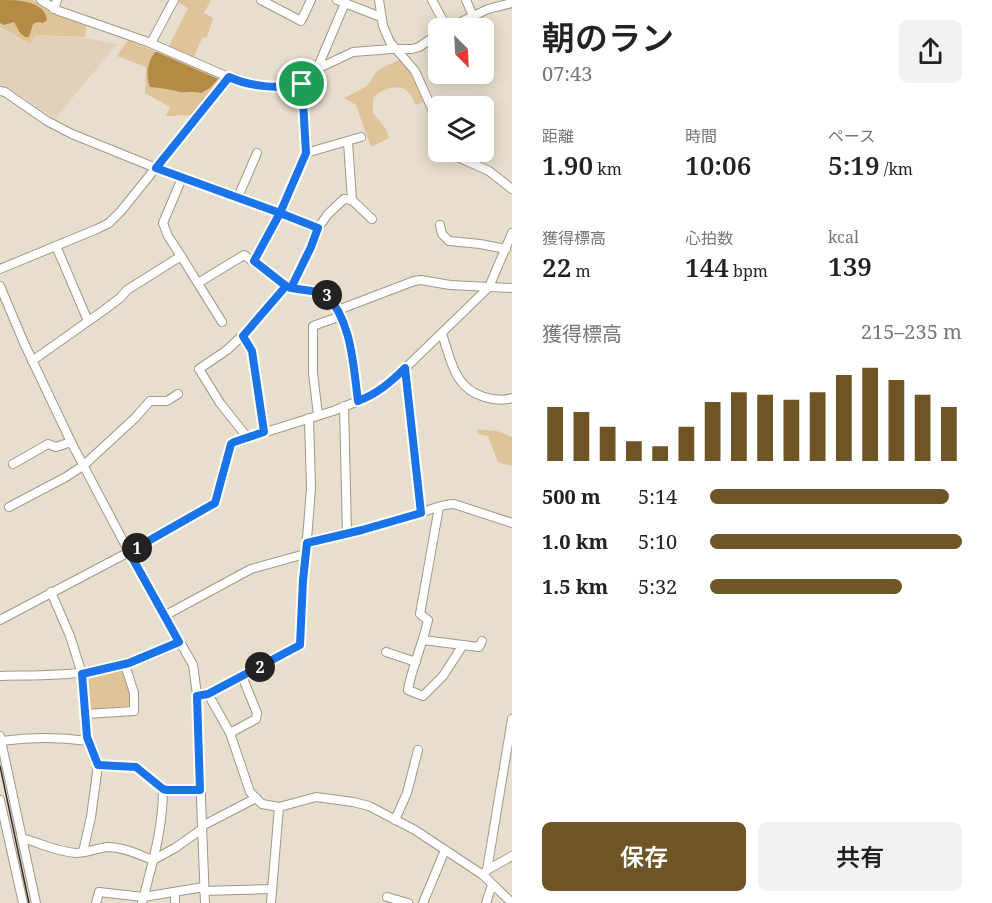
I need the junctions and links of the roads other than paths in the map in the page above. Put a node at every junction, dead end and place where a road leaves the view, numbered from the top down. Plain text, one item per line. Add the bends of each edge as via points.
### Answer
1 (41, 0) edge
2 (57, 0) edge
3 (174, 0) edge
4 (261, 0) edge
5 (311, 0) edge
6 (379, 0) edge
7 (432, 0) edge
8 (466, 0) edge
9 (341, 2) edge
10 (510, 4) edge
11 (54, 9) junction
12 (473, 16) junction
13 (381, 17) junction
14 (442, 18) edge
15 (469, 18) edge
16 (428, 40) edge
17 (151, 43) junction
18 (396, 49) junction
19 (317, 69) junction
20 (229, 77) junction
21 (302, 84) junction
22 (0, 91) edge
23 (428, 100) edge
24 (361, 137) dead end
25 (348, 142) junction
26 (257, 153) dead end
27 (306, 153) junction
28 (468, 162) edge
29 (156, 168) junction
30 (182, 178) junction
31 (512, 189) edge
32 (237, 197) junction
33 (352, 200) junction
34 (280, 213) junction
35 (372, 219) dead end
36 (440, 225) dead end
37 (318, 228) junction
38 (512, 233) edge
39 (56, 246) junction
40 (506, 249) junction
41 (181, 256) junction
42 (254, 261) junction
43 (0, 269) edge
44 (198, 283) junction
45 (0, 286) edge
46 (289, 287) junction
47 (489, 287) junction
48 (512, 288) edge
49 (340, 313) junction
50 (88, 321) junction
51 (222, 322) dead end
52 (442, 334) junction
53 (243, 336) junction
54 (32, 361) junction
55 (405, 368) junction
56 (178, 394) dead end
57 (512, 398) edge
58 (358, 401) junction
59 (344, 406) junction
60 (314, 417) junction
61 (264, 432) junction
62 (247, 437) junction
63 (71, 442) junction
64 (13, 464) dead end
65 (84, 465) junction
66 (9, 507) dead end
67 (439, 507) junction
68 (421, 513) junction
69 (512, 523) edge
70 (347, 534) junction
71 (307, 543) junction
72 (129, 552) junction
73 (305, 554) junction
74 (51, 592) junction
75 (164, 616) junction
76 (0, 620) edge
77 (423, 640) junction
78 (482, 641) dead end
79 (179, 642) junction
80 (464, 645) junction
81 (386, 652) dead end
82 (416, 662) junction
83 (125, 664) junction
84 (82, 674) junction
85 (0, 676) edge
86 (242, 676) junction
87 (208, 694) junction
88 (197, 696) junction
89 (86, 714) junction
90 (512, 719) edge
91 (230, 733) junction
92 (0, 739) edge
93 (88, 741) junction
94 (418, 750) dead end
95 (98, 765) junction
96 (163, 789) junction
97 (200, 790) junction
98 (256, 798) junction
99 (0, 801) edge
100 (279, 807) junction
101 (395, 820) junction
102 (202, 828) junction
103 (3, 834) edge
104 (22, 838) junction
105 (445, 850) junction
106 (84, 852) junction
107 (512, 856) edge
108 (153, 860) junction
109 (485, 872) junction
110 (492, 885) junction
111 (204, 889) junction
112 (272, 890) junction
113 (175, 893) junction
114 (387, 897) dead end
115 (142, 900) edge
116 (23, 903) edge
117 (36, 903) edge
118 (96, 903) edge
119 (175, 903) edge
120 (205, 903) edge
121 (271, 903) edge
122 (408, 903) edge
123 (423, 903) edge
124 (486, 903) edge
125 (512, 903) edge

1 - 11 street
2 - 11 street
3 - 17 street
4 - 5 street via 301,21
6 - 13 street
7 - 14 street
8 - 12 street
9 - 13 street
9 - 19 street
10 - 12 street
11 - 17 street
12 - 15 street
13 - 18 street
16 - 18 street via 412,49
17 - 20 street
18 - 19 street via 353,52
18 - 23 street via 415,71
19 - 21 street
20 - 21 street via 264,86
20 - 29 street
21 - 27 street
22 - 29 street via 72,135
24 - 25 street
25 - 27 street
25 - 33 street
26 - 32 street
27 - 34 street
28 - 31 street via 489,171
29 - 30 street
29 - 39 street via 109,223
30 - 32 street
30 - 41 street via 163,223
32 - 34 street
33 - 35 street
33 - 37 street via 344,200
34 - 37 street
34 - 42 street
36 - 40 street via 449,241
37 - 46 street
38 - 40 street
39 - 43 street
39 - 50 street
40 - 47 street
41 - 44 street
41 - 50 street via 127,290
42 - 44 street via 244,255
42 - 46 street
44 - 51 street
45 - 54 street
46 - 49 street via 325,293
46 - 53 street
47 - 48 street
47 - 49 street via 414,281
47 - 52 street
49 - 58 street
49 - 60 street via 313,326
50 - 54 street
52 - 55 street
52 - 57 street via 454,370 467,388 492,400
53 - 61 street via 252,351
53 - 62 street via 199,369
54 - 63 street
55 - 58 street via 378,392
55 - 68 street
56 - 65 street via 167,401 150,401
58 - 59 street
59 - 60 street
59 - 70 street
60 - 61 street
60 - 71 street
61 - 62 street
62 - 72 street via 231,444 215,503
63 - 64 street via 56,447 48,444
63 - 65 street
65 - 66 street
65 - 72 street
67 - 68 street
67 - 69 street via 454,504
67 - 77 street via 420,614 428,620
68 - 70 street
70 - 71 street
71 - 73 street
72 - 74 street
72 - 75 street
73 - 75 street via 251,569
73 - 86 street via 300,645
74 - 76 street
74 - 84 street
75 - 79 street
77 - 80 street
77 - 82 street
78 - 80 street via 479,647
79 - 83 street
79 - 88 street via 193,665
80 - 82 street via 423,696 408,690
81 - 82 street
83 - 84 street
83 - 89 street via 134,693 134,711
84 - 85 street
84 - 89 street
86 - 87 street
86 - 91 street via 256,719
87 - 88 street
87 - 91 street
88 - 97 street
89 - 93 street
90 - 109 street
91 - 98 street via 250,792
92 - 93 street via 63,737
92 - 104 street
93 - 95 street
94 - 101 street
95 - 96 street via 136,767
95 - 106 street
96 - 97 street
96 - 108 street via 163,811
97 - 102 street
98 - 100 street via 262,804
98 - 102 street
99 - 103 street
100 - 101 street via 316,797 369,806
100 - 112 street
101 - 105 street
102 - 108 street
102 - 111 street
103 - 116 street
104 - 106 street via 57,850
104 - 117 street
105 - 109 street
105 - 123 street
106 - 108 street via 116,848
107 - 109 street
108 - 115 street
109 - 110 street
110 - 124 street
110 - 125 street
111 - 112 street
111 - 113 street
111 - 120 street
112 - 121 street
113 - 115 street
113 - 119 street
114 - 122 street
115 - 118 street via 99,892

